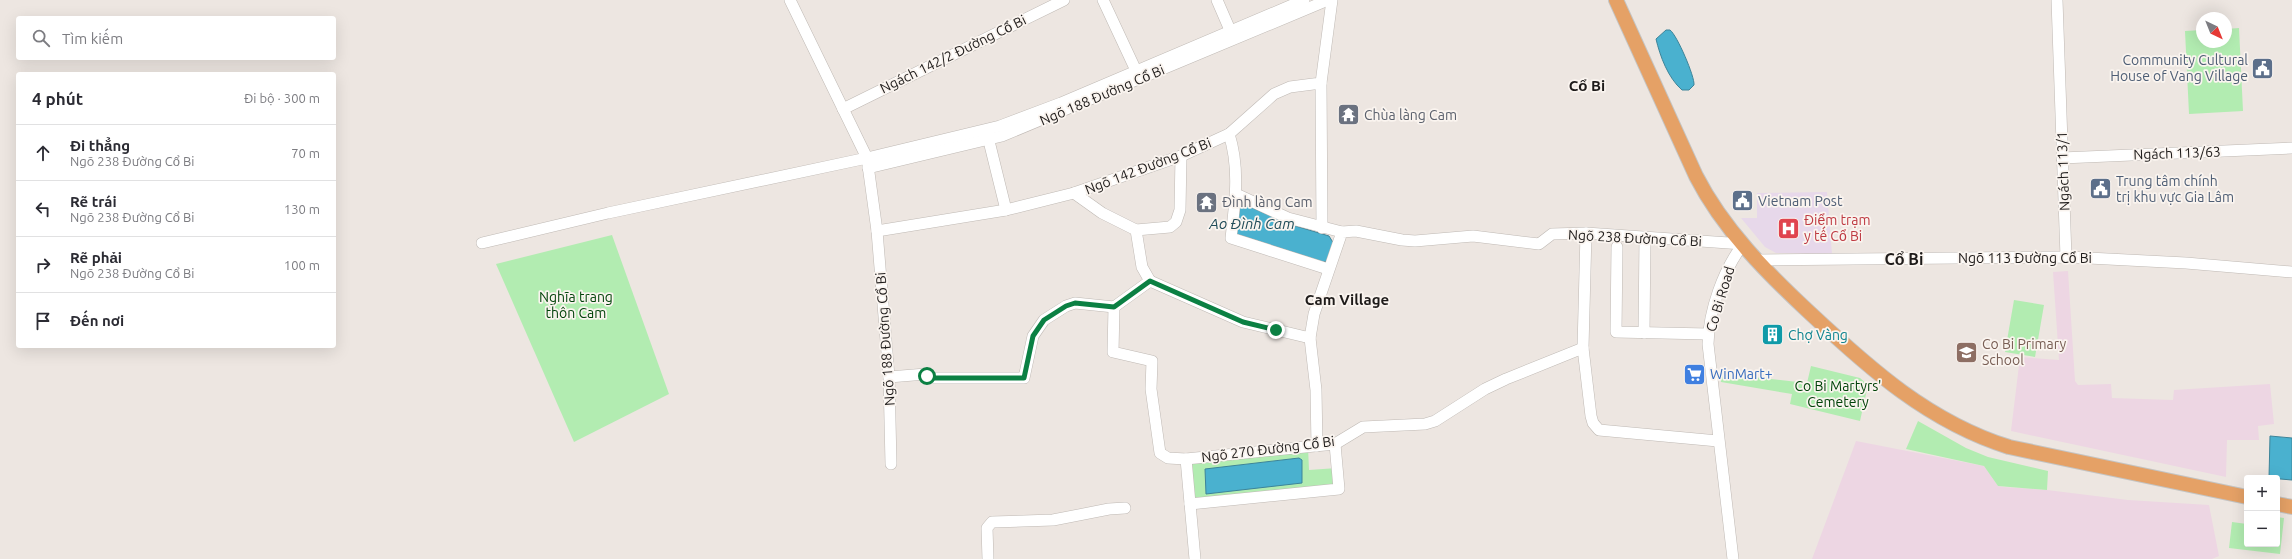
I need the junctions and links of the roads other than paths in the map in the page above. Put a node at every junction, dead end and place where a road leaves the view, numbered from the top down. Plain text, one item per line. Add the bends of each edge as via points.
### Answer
1 (790, 0) edge
2 (1064, 0) edge
3 (1103, 0) edge
4 (1217, 0) edge
5 (1304, 0) edge
6 (1328, 0) edge
7 (1332, 0) edge
8 (1616, 0) edge
9 (2057, 0) edge
10 (1232, 35) junction
11 (1138, 75) junction
12 (1321, 83) junction
13 (843, 108) junction
14 (1230, 134) junction
15 (988, 135) junction
16 (2292, 148) edge
17 (1181, 156) junction
18 (2062, 158) junction
19 (868, 163) junction
20 (1074, 193) junction
21 (1236, 194) junction
22 (1006, 210) junction
23 (1322, 228) junction
24 (1136, 230) junction
25 (877, 231) junction
26 (1342, 232) junction
27 (1586, 233) junction
28 (1645, 237) junction
29 (482, 242) dead end
30 (1743, 244) junction
31 (1617, 247) dead end
32 (2066, 257) junction
33 (1757, 260) junction
34 (1328, 269) junction
35 (2292, 272) edge
36 (1150, 281) junction
37 (1114, 307) junction
38 (1644, 333) junction
39 (1708, 334) junction
40 (1310, 338) junction
41 (1583, 348) junction
42 (889, 377) junction
43 (1718, 441) junction
44 (1335, 444) junction
45 (1317, 446) junction
46 (1186, 459) junction
47 (891, 464) dead end
48 (2244, 496) edge
49 (1190, 504) junction
50 (2280, 505) edge
51 (2292, 507) edge
52 (1125, 508) dead end
53 (988, 559) edge
54 (1195, 559) edge
55 (1733, 559) edge

1 - 13 street
2 - 13 street, Ngách 142/2 Đường Cổ Bi
3 - 11 street
4 - 10 street
5 - 10 street, Ngõ 188 Đường Cổ Bi
6 - 10 street, Ngõ 188 Đường Cổ Bi
7 - 12 street
8 - 30 main road via 1700,186
9 - 18 street, Ngách 113/1
10 - 11 street, Ngõ 188 Đường Cổ Bi
11 - 15 street, Ngõ 188 Đường Cổ Bi via 1057,114
12 - 14 street, Ngõ 142 Đường Cổ Bi via 1290,86 1274,94
12 - 23 street
13 - 19 street
14 - 17 street, Ngõ 142 Đường Cổ Bi
14 - 21 street via 1236,159
15 - 19 street, Ngõ 188 Đường Cổ Bi
15 - 22 street
16 - 18 street, Ngách 113/63
17 - 20 street, Ngõ 142 Đường Cổ Bi
17 - 24 street via 1180,210 1176,222 1170,227
18 - 32 street, Ngách 113/1
19 - 25 street, Ngõ 188 Đường Cổ Bi
19 - 29 street via 608,213
20 - 22 street, Ngõ 142 Đường Cổ Bi
20 - 24 street via 1102,213
21 - 23 street, Ngõ 238 Đường Cổ Bi via 1288,218
21 - 34 street via 1231,238
22 - 25 street, Ngõ 142 Đường Cổ Bi
23 - 26 street, Ngõ 238 Đường Cổ Bi
24 - 36 street via 1142,267
25 - 42 street, Ngõ 188 Đường Cổ Bi
26 - 27 street, Ngõ 238 Đường Cổ Bi via 1402,240 1473,236 1539,244 1552,234
26 - 34 street
27 - 28 street, Ngõ 238 Đường Cổ Bi
27 - 41 street
28 - 30 street, Ngõ 238 Đường Cổ Bi
28 - 38 street
30 - 33 main road
30 - 39 street, Co Bi Road via 1723,281
31 - 38 street via 1616,332
32 - 33 street, Ngõ 113 Đường Cổ Bi
32 - 35 street, Ngõ 113 Đường Cổ Bi
33 - 48 main road via 1790,295 1875,373 1930,412 1963,430 2009,447
34 - 40 street via 1314,314
36 - 37 street
36 - 40 street via 1243,322
37 - 42 street via 1075,303 1044,320 1033,336 1024,378 929,378 926,374
37 - 46 street via 1113,352 1152,361 1151,389 1160,453 1168,458
38 - 39 street
39 - 43 street, Co Bi Road
40 - 45 street via 1316,390
41 - 43 street via 1591,416 1599,430
41 - 44 street, Ngõ 270 Đường Cổ Bi via 1485,389 1435,421 1424,424 1363,427
42 - 47 street, Ngõ 188 Đường Cổ Bi
43 - 55 street, Co Bi Road
44 - 45 street, Ngõ 270 Đường Cổ Bi
44 - 49 street via 1339,489
45 - 46 street, Ngõ 270 Đường Cổ Bi
46 - 49 street, Ngõ 270 Đường Cổ Bi
49 - 54 street, Ngõ 270 Đường Cổ Bi
50 - 51 main road
52 - 53 street via 1053,520 995,521 988,526

